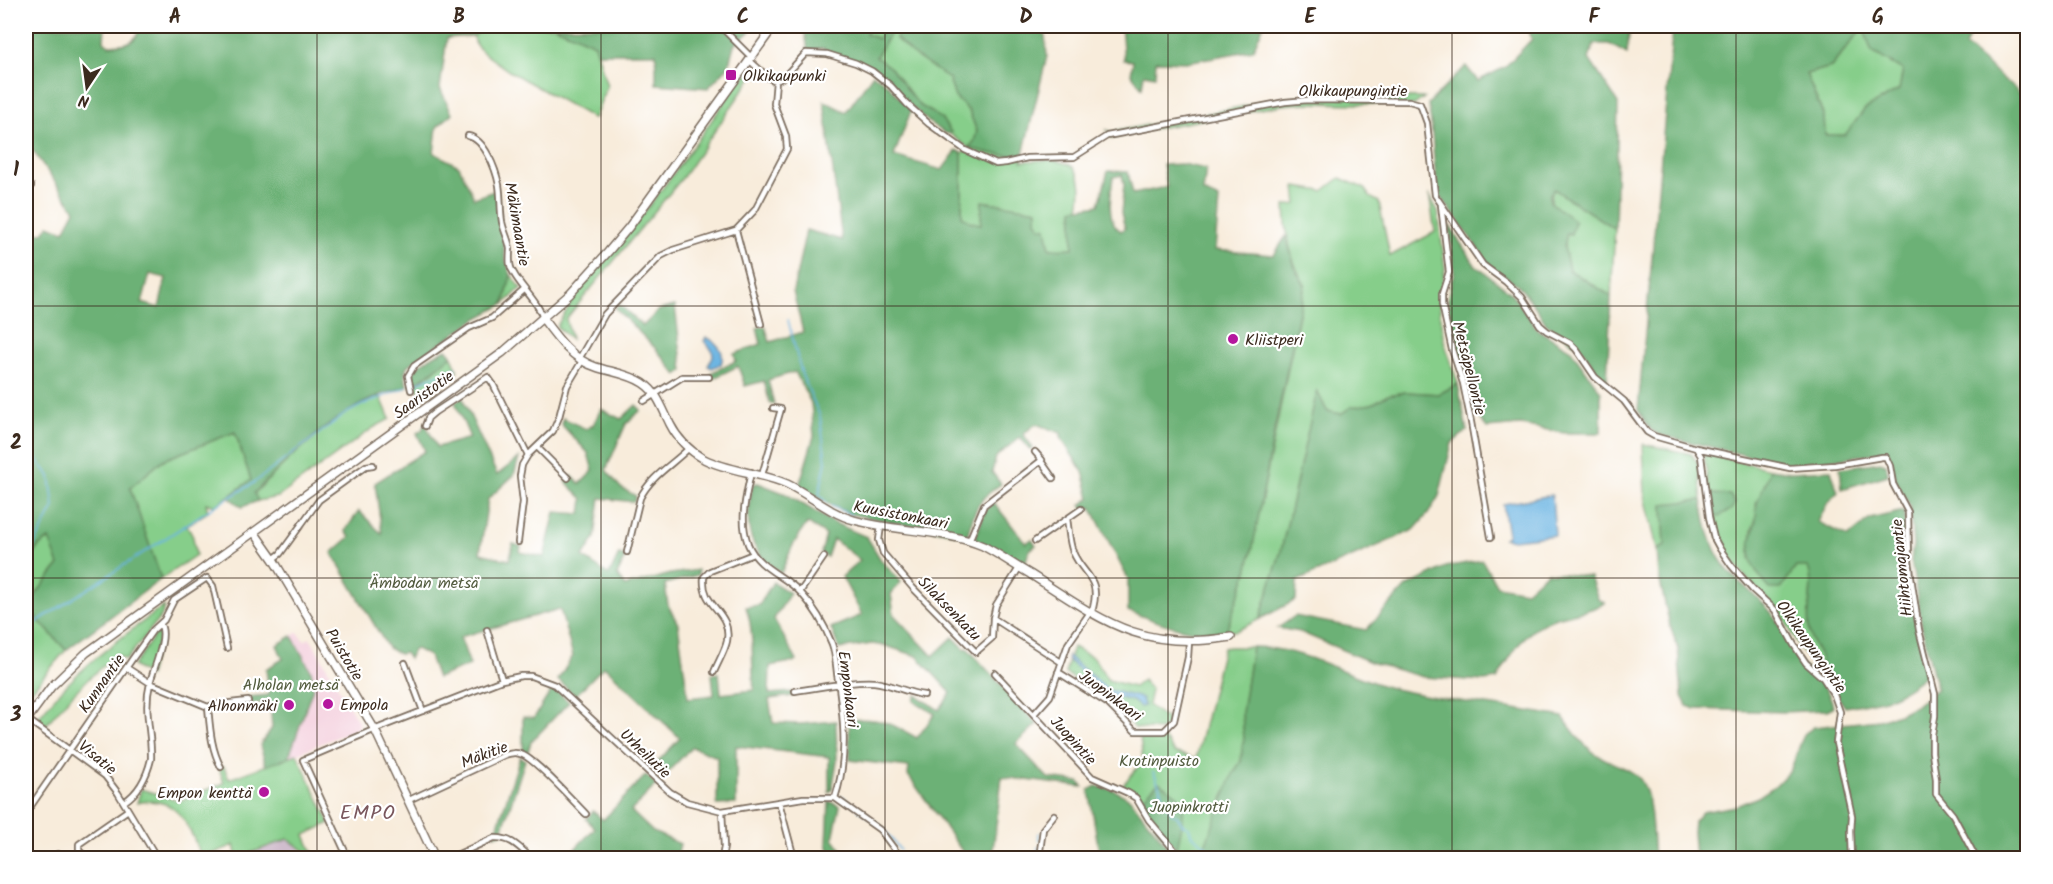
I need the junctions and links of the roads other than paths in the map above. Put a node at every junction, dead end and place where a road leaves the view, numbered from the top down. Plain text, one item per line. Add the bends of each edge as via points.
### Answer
1 (720, 26) edge
2 (774, 26) edge
3 (750, 58) junction
4 (776, 81) junction
5 (468, 136) dead end
6 (1441, 205) junction
7 (736, 230) junction
8 (524, 290) junction
9 (543, 319) junction
10 (761, 324) dead end
11 (580, 360) junction
12 (709, 377) dead end
13 (411, 390) dead end
14 (655, 393) junction
15 (644, 401) dead end
16 (773, 408) dead end
17 (425, 426) dead end
18 (537, 447) junction
19 (688, 448) junction
20 (1696, 448) junction
21 (1035, 452) dead end
22 (528, 455) junction
23 (1041, 461) junction
24 (373, 465) dead end
25 (751, 472) junction
26 (762, 475) junction
27 (568, 478) dead end
28 (1053, 478) dead end
29 (1081, 509) dead end
30 (1067, 519) junction
31 (881, 526) junction
32 (254, 532) junction
33 (1491, 537) dead end
34 (969, 541) junction
35 (1035, 541) dead end
36 (518, 542) dead end
37 (627, 552) dead end
38 (753, 554) junction
39 (824, 557) dead end
40 (273, 559) junction
41 (1019, 568) junction
42 (800, 592) junction
43 (1089, 612) junction
44 (993, 618) junction
45 (160, 624) junction
46 (487, 630) dead end
47 (1231, 637) dead end
48 (1189, 642) junction
49 (227, 648) dead end
50 (1061, 662) junction
51 (405, 663) dead end
52 (127, 668) junction
53 (714, 672) dead end
54 (1059, 672) junction
55 (995, 673) dead end
56 (502, 680) junction
57 (150, 682) junction
58 (839, 686) junction
59 (795, 691) dead end
60 (924, 695) dead end
61 (248, 701) dead end
62 (208, 707) junction
63 (423, 711) junction
64 (1034, 714) junction
65 (26, 720) edge
66 (375, 730) junction
67 (70, 749) junction
68 (221, 767) dead end
69 (835, 798) junction
70 (409, 800) junction
71 (124, 802) junction
72 (779, 802) junction
73 (128, 810) junction
74 (722, 811) junction
75 (26, 813) edge
76 (586, 814) dead end
77 (1054, 815) dead end
78 (48, 858) edge
79 (62, 858) edge
80 (88, 858) edge
81 (157, 858) edge
82 (348, 858) edge
83 (435, 858) edge
84 (450, 858) edge
85 (531, 858) edge
86 (722, 858) edge
87 (794, 858) edge
88 (901, 858) edge
89 (1039, 858) edge
90 (1181, 858) edge
91 (1852, 858) edge
92 (1976, 858) edge

1 - 3 street
2 - 3 street, Saaristotie
3 - 4 street via 768,78
3 - 9 street, Saaristotie via 629,227
4 - 6 street, Olkikaupungintie via 806,53 821,52 856,63 883,78 914,111 957,145 1000,164 1027,158 1074,157 1107,136 1285,102 1415,102 1425,114 1432,184
4 - 7 street via 774,104 787,149 755,210
5 - 8 street, Mäkimaantie via 482,145 497,177 510,266
6 - 20 street, Olkikaupungintie via 1483,265 1517,293 1547,331 1576,349 1595,377 1624,401 1647,432
6 - 33 street, Metsäpellontie via 1449,272 1442,304 1463,383
7 - 10 street
7 - 11 street via 661,256 605,314
8 - 9 street, Mäkimaantie
8 - 13 street via 492,318 469,328 414,366 408,376
9 - 11 street
9 - 32 street, Saaristotie via 502,353
11 - 14 street via 636,379
11 - 18 street via 553,431
12 - 14 street via 682,377
14 - 15 street
14 - 19 street, Kuusistonkaari via 670,424
16 - 26 street via 781,409
17 - 22 street via 435,412 488,377
18 - 22 street
18 - 27 street
19 - 25 street, Kuusistonkaari via 705,459
19 - 37 street via 654,477 639,498
20 - 91 street, Olkikaupungintie via 1704,468 1711,528 1720,549 1775,610 1794,645 1823,678 1837,703 1840,716 1836,743 1852,816
20 - 92 street, Hiihtomajantie via 1790,468 1882,457 1889,461 1893,484 1908,512 1912,584 1935,694 1932,742 1936,794 1953,815
21 - 23 street
22 - 36 street via 521,470 523,502
23 - 28 street
23 - 34 street via 984,505
24 - 40 street via 319,500
25 - 26 street, Kuusistonkaari
25 - 38 street, Emponkaari via 743,520
26 - 31 street, Kuusistonkaari via 797,489 846,518
29 - 30 street
30 - 35 street
30 - 43 street via 1074,555 1095,586
31 - 34 street, Kuusistonkaari
31 - 44 street, Silaksenkatu via 879,540 883,553 976,652 992,638
32 - 40 street, Puistotie
32 - 65 street, Saaristotie via 87,653 51,687
34 - 41 street, Kuusistonkaari
38 - 42 street, Emponkaari
38 - 53 street via 704,577 708,601 722,615 727,632 726,645
39 - 42 street
40 - 66 street, Puistotie
41 - 43 street, Kuusistonkaari
41 - 44 street, Silaksenkatu via 996,605
42 - 58 street, Emponkaari via 826,630
43 - 48 street, Kuusistonkaari via 1146,637
43 - 50 street, Juopintie
44 - 50 street
45 - 49 street, Kunnantie via 174,600 207,578 213,586
45 - 52 street, Kunnantie
45 - 57 street via 163,636
46 - 56 street
47 - 48 street, Kuusistonkaari
48 - 54 street, Juopinkaari via 1174,721 1164,731 1135,730 1107,703
50 - 54 street, Juopintie
51 - 63 street
52 - 57 street
52 - 67 street, Kunnantie
54 - 64 street, Juopintie via 1050,696
55 - 64 street
56 - 63 street, Urheilutie
56 - 74 street, Urheilutie via 521,675 555,685 670,792
57 - 62 street
57 - 71 street via 146,717 151,759 140,786
58 - 59 street
58 - 60 street via 874,682
58 - 69 street, Emponkaari via 844,751
61 - 62 street
62 - 68 street via 212,744
63 - 66 street, Urheilutie
64 - 90 street, Juopintie via 1092,777 1136,798
65 - 67 street, Visatie
66 - 70 street, Puistotie
66 - 82 street, Urheilutie via 303,760
67 - 71 street, Visatie via 105,776
67 - 75 street, Kunnantie
69 - 72 street, Urheilutie
69 - 88 street via 880,830
70 - 76 street, Mäkitie via 514,753 532,761
70 - 83 street, Puistotie
71 - 73 street, Visatie
72 - 74 street, Urheilutie
72 - 87 street
73 - 80 street via 79,844 79,850
73 - 81 street, Visatie
74 - 86 street
77 - 89 street via 1042,829
78 - 79 street via 58,854
84 - 85 street via 494,838 513,842

